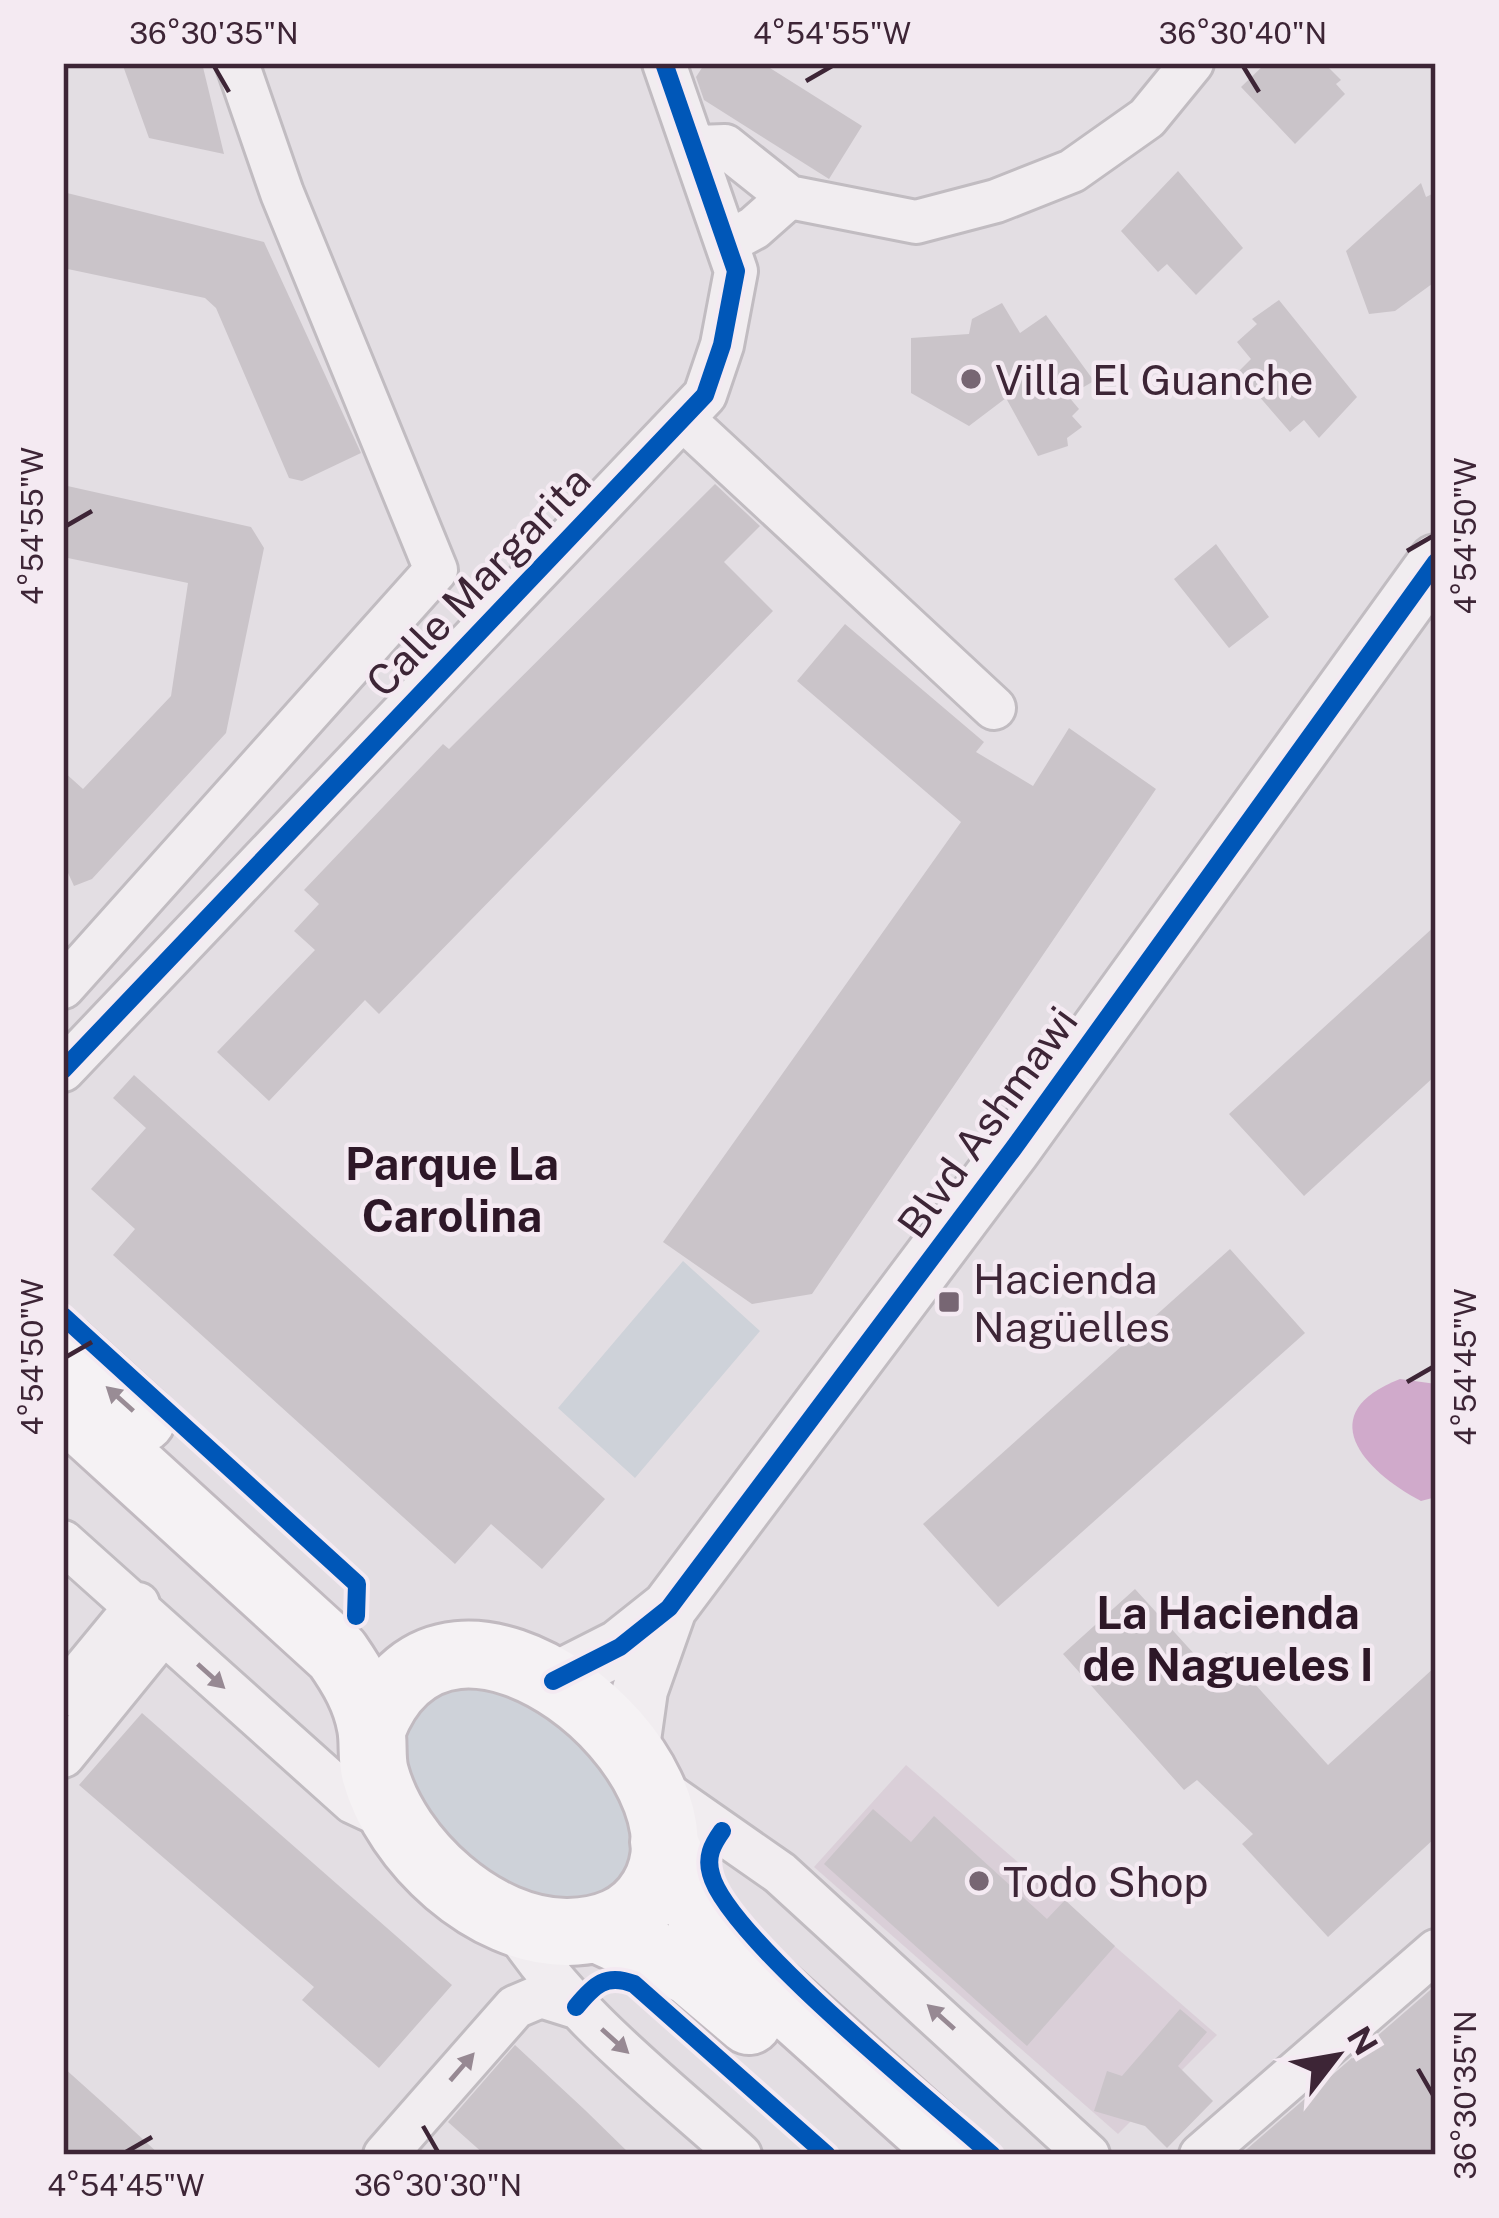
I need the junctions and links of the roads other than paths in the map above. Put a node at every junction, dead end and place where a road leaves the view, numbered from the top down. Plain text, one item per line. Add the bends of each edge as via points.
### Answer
1 (237, 63) edge
2 (664, 63) edge
3 (1192, 63) edge
4 (697, 147) junction
5 (789, 197) junction
6 (728, 242) junction
7 (683, 418) junction
8 (1436, 562) edge
9 (994, 708) dead end
10 (63, 988) edge
11 (63, 1070) edge
12 (63, 1347) edge
13 (63, 1404) edge
14 (63, 1542) edge
15 (669, 1609) junction
16 (151, 1618) junction
17 (436, 1658) junction
18 (553, 1681) junction
19 (63, 1695) edge
20 (372, 1729) junction
21 (63, 1756) edge
22 (638, 1766) junction
23 (398, 1823) junction
24 (664, 1842) junction
25 (511, 1922) junction
26 (600, 1930) junction
27 (1436, 1951) edge
28 (576, 2006) junction
29 (385, 2155) edge
30 (740, 2155) edge
31 (892, 2155) edge
32 (956, 2155) edge
33 (1088, 2155) edge
34 (1201, 2155) edge

1 - 10 street via 436,570
2 - 4 street, Calle Margarita
3 - 5 street via 1147,118 1072,170 996,201 916,222
4 - 5 street via 724,146
4 - 6 street, Calle Margarita
5 - 6 street
6 - 7 street, Calle Margarita via 736,271 722,345 705,395
7 - 9 street
7 - 11 street, Calle Margarita
8 - 15 street, Blvd Ashmawi
17 -> 12 main road via 356,1616
13 - 20 main road via 337,1654
14 - 16 street
15 - 18 street, Blvd Ashmawi via 620,1647
15 - 22 street, Blvd Ashmawi via 640,1690
16 - 19 street
16 - 21 street
16 -> 23 street via 353,1802
17 - 18 main road via 471,1651
17 - 20 main road via 392,1690
18 - 22 main road
20 - 23 main road via 375,1772
22 - 24 main road
33 -> 22 street via 781,1873
23 - 25 main road via 454,1885
24 - 26 main road via 661,1871 644,1901
24 - 32 main road via 719,1942
25 - 26 main road
25 - 28 street
26 - 31 main road via 691,1972
27 - 34 street
29 -> 28 street via 515,2007 541,1996
28 -> 30 street

